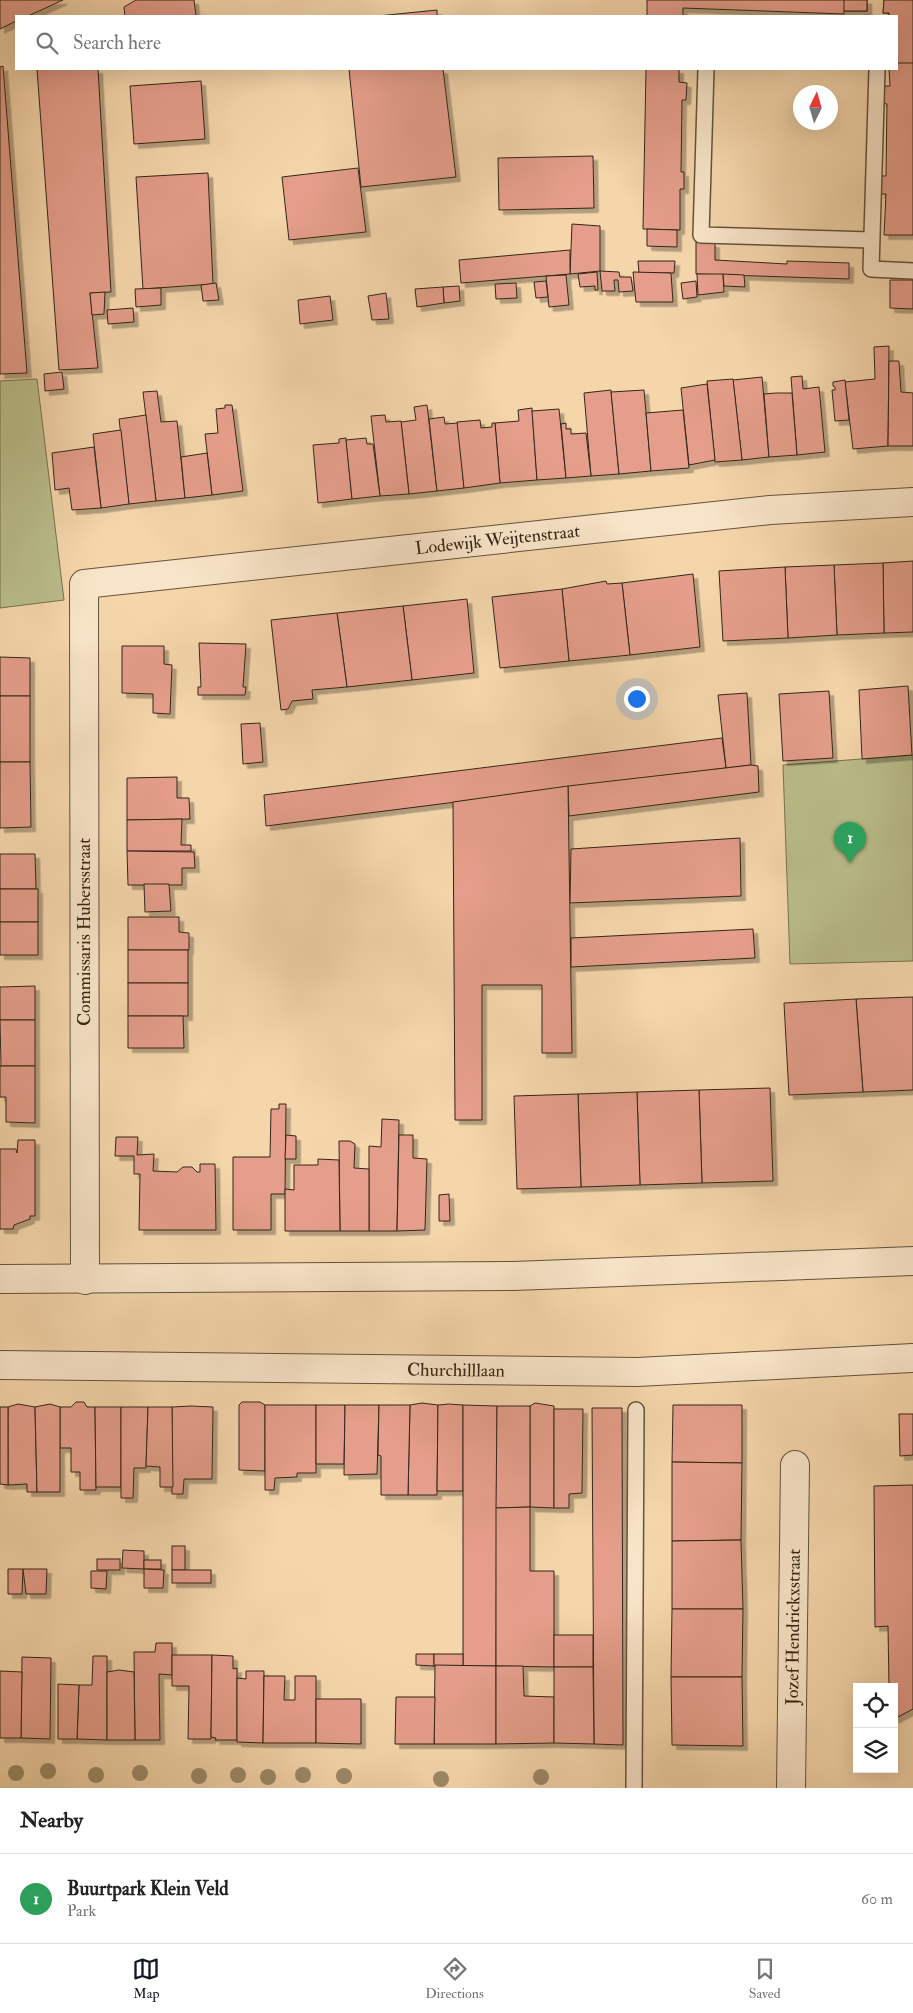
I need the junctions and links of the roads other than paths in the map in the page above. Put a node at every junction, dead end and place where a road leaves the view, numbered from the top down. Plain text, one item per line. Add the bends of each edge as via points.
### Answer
1 (706, 70) edge
2 (877, 70) edge
3 (871, 240) junction
4 (913, 271) edge
5 (913, 502) edge
6 (84, 584) joint
7 (913, 1261) edge
8 (0, 1279) edge
9 (85, 1280) junction
10 (913, 1358) edge
11 (0, 1365) edge
12 (636, 1410) dead end
13 (795, 1465) dead end
14 (634, 1788) edge
15 (791, 1788) edge

1 - 3 lane via 701,235
2 - 3 lane
3 - 4 lane via 871,269
5 - 6 street, Lodewijk Weijtenstraat via 770,510
6 - 9 street, Commissaris Hubersstraat
7 - 9 street via 514,1276
8 - 9 street
10 - 11 street, Churchilllaan via 637,1372
12 - 14 lane
13 - 15 street, Jozef Hendrickxstraat

